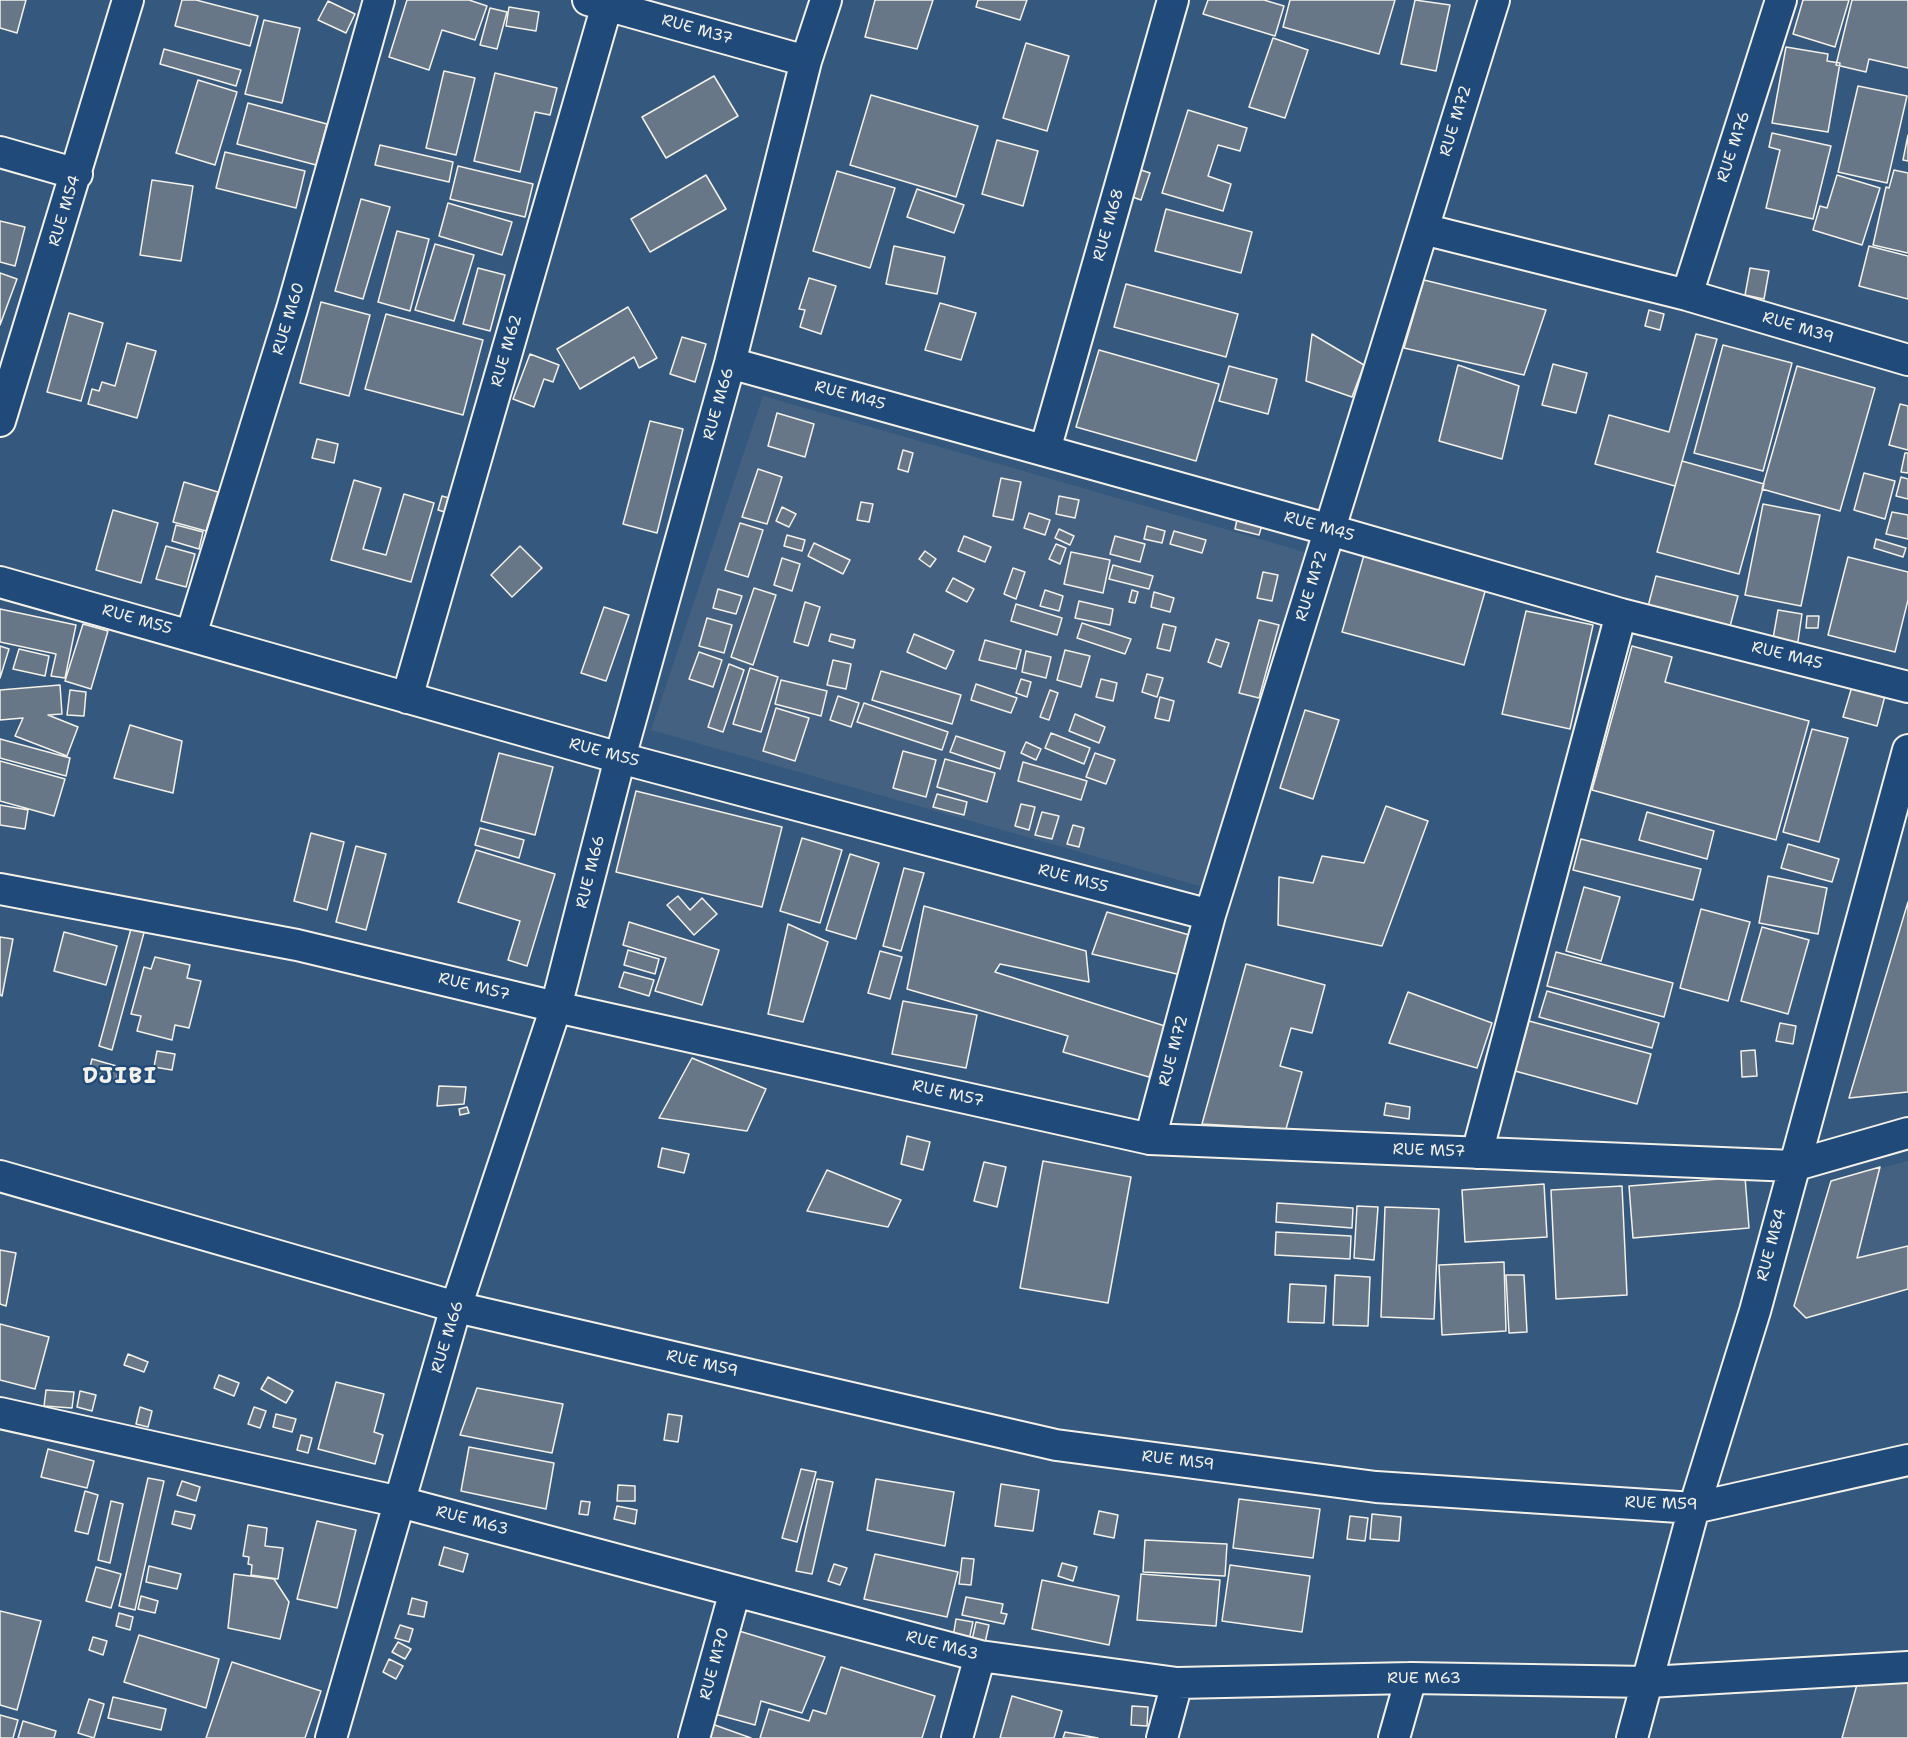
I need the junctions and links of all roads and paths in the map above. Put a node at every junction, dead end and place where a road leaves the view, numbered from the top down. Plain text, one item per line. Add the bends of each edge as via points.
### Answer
1 (128, 0) edge
2 (379, 0) edge
3 (826, 0) edge
4 (1173, 0) edge
5 (1494, 0) edge
6 (1781, 0) edge
7 (597, 2) edge
8 (806, 61) junction
9 (0, 152) edge
10 (77, 174) junction
11 (1423, 229) junction
12 (1687, 295) junction
13 (1908, 360) edge
14 (730, 363) junction
15 (0, 421) edge
16 (1045, 450) junction
17 (1330, 530) junction
18 (0, 582) edge
19 (1621, 614) junction
20 (191, 635) junction
21 (1908, 687) edge
22 (407, 698) junction
23 (1908, 750) edge
24 (620, 758) junction
25 (0, 889) edge
26 (1210, 915) junction
27 (556, 1007) junction
28 (1908, 1132) edge
29 (1150, 1139) junction
30 (1477, 1153) junction
31 (1793, 1166) junction
32 (0, 1176) edge
33 (456, 1307) junction
34 (0, 1413) edge
35 (1908, 1460) edge
36 (400, 1502) junction
37 (1694, 1508) junction
38 (735, 1591) junction
39 (980, 1656) junction
40 (1908, 1667) edge
41 (1411, 1678) junction
42 (1649, 1682) junction
43 (1178, 1683) junction
44 (331, 1738) edge
45 (694, 1738) edge
46 (957, 1738) edge
47 (1162, 1738) edge
48 (1394, 1738) edge
49 (1632, 1738) edge

1 - 10 street, RUE M54
2 - 20 street, RUE M60 via 292,309
3 - 8 street, RUE M66
4 - 16 street, RUE M68
5 - 11 street, RUE M72
6 - 12 street, RUE M76
7 - 8 street, RUE M37
7 - 22 street, RUE M62
8 - 14 street, RUE M66
9 - 10 street
10 - 15 street, RUE M54
11 - 12 street, RUE M39
11 - 17 street, RUE M72
12 - 13 street, RUE M39
14 - 16 street, RUE M45
14 - 24 street, RUE M66
16 - 17 street, RUE M45
17 - 19 street, RUE M45
17 - 26 street, RUE M72
18 - 20 street, RUE M55
19 - 21 street, RUE M45
19 - 30 street
20 - 22 street, RUE M55
22 - 24 street, RUE M55
23 - 31 street, RUE M84
24 - 26 street, RUE M55
24 - 27 street, RUE M66
25 - 27 street, RUE M57 via 297,945
26 - 29 street, RUE M72
27 - 29 street, RUE M57
27 - 33 street, RUE M66
28 - 31 street, RUE M57
29 - 30 street, RUE M57
30 - 31 street, RUE M57
31 - 37 street, RUE M84 via 1755,1311
32 - 33 street, RUE M59
33 - 36 street, RUE M66
33 - 37 street, RUE M59 via 1056,1445 1376,1487
34 - 36 street, RUE M63
35 - 37 street, RUE M59
36 - 38 street, RUE M63
36 - 44 street, RUE M66
37 - 42 street, RUE M84
38 - 39 street, RUE M63
38 - 45 street, RUE M70
39 - 43 street, RUE M63
39 - 46 street
40 - 42 street, RUE M63
41 - 42 street, RUE M63
41 - 43 street, RUE M63
41 - 48 street
42 - 49 street, RUE M84
43 - 47 street

